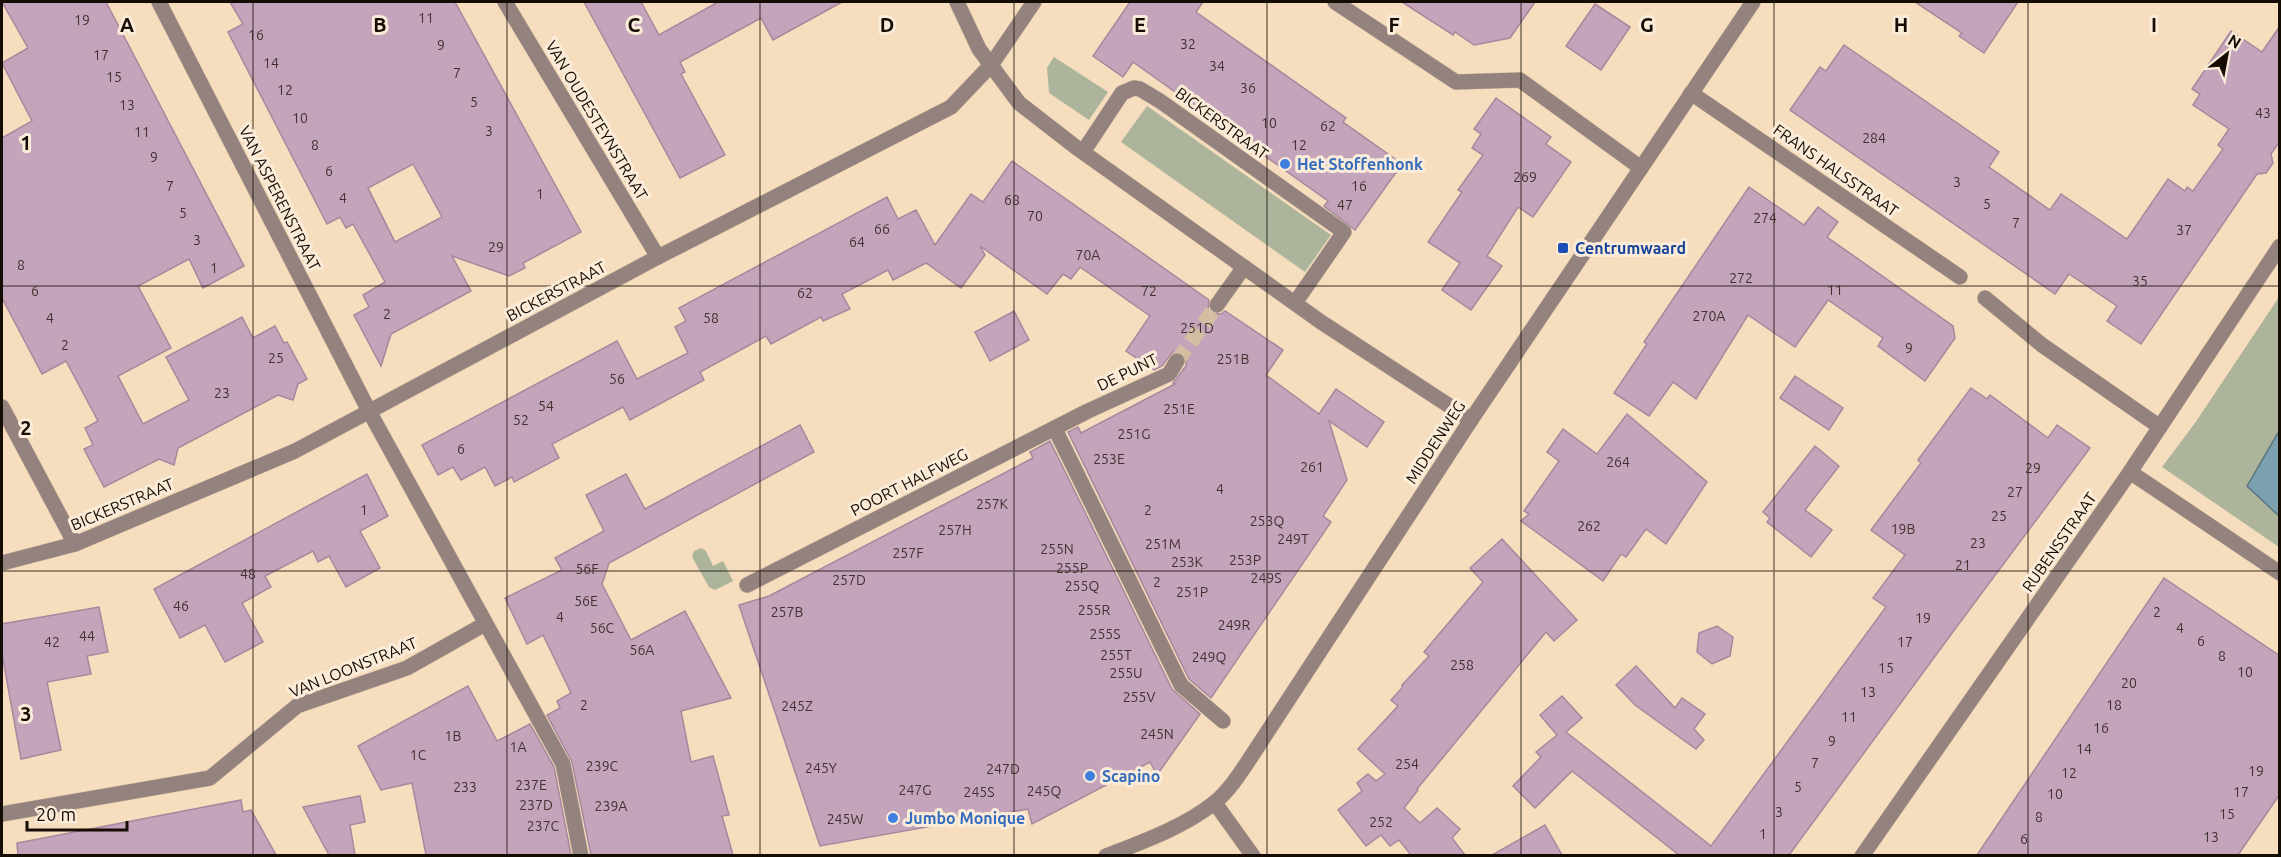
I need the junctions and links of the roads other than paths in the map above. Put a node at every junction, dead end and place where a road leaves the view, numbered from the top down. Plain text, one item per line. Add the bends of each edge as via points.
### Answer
1 (159, 2) edge
2 (505, 2) edge
3 (957, 2) edge
4 (1034, 2) edge
5 (1335, 2) edge
6 (1754, 2) edge
7 (991, 65) junction
8 (1691, 93) junction
9 (1083, 152) junction
10 (1641, 168) junction
11 (2280, 246) edge
12 (658, 257) junction
13 (1244, 267) junction
14 (1960, 277) dead end
15 (1985, 298) dead end
16 (1295, 303) junction
17 (1217, 305) tunnel mouth
18 (1177, 361) tunnel mouth
19 (2, 407) edge
20 (369, 411) junction
21 (1088, 411) joint
22 (1471, 420) junction
23 (2160, 427) junction
24 (1055, 429) junction
25 (2130, 472) junction
26 (75, 544) junction
27 (2, 563) edge
28 (2280, 573) edge
29 (747, 585) dead end
30 (485, 624) junction
31 (1223, 721) dead end
32 (1215, 803) junction
33 (2, 814) edge
34 (581, 855) edge
35 (1106, 855) edge
36 (1252, 855) edge
37 (1862, 855) edge

1 - 20 street, VAN ASPERENSTRAAT
2 - 12 street, VAN OUDESTEYNSTRAAT
3 - 7 street
4 - 7 street, BICKERSTRAAT
5 - 10 street via 1456,82 1520,80
6 - 8 street, MIDDENWEG
7 - 9 street via 1019,103
7 - 12 street, BICKERSTRAAT via 951,107
8 - 10 street, MIDDENWEG
8 - 14 street, FRANS HALSSTRAAT
9 - 13 street
9 - 16 street, BICKERSTRAAT via 1118,98 1128,90 1146,91 1170,108 1344,232
10 - 22 street, MIDDENWEG
11 - 23 street, RUBENSSTRAAT
12 - 20 street, BICKERSTRAAT
13 - 16 street
13 - 17 street
15 - 23 street via 2042,345
16 - 22 street
18 - 21 street, DE PUNT via 1169,374
19 - 26 street
20 - 26 street, BICKERSTRAAT via 295,451
20 - 30 street
21 - 24 street, POORT HALFWEG
22 - 32 street, MIDDENWEG via 1249,760
23 - 25 street, RUBENSSTRAAT
24 - 29 street, POORT HALFWEG
24 - 31 street via 1181,686
25 - 28 street
25 - 37 street, RUBENSSTRAAT
26 - 27 street, BICKERSTRAAT
30 - 33 street, VAN LOONSTRAAT via 407,668 297,706 210,778
30 - 34 street via 563,764
32 - 35 street, MIDDENWEG via 1188,820
32 - 36 street

